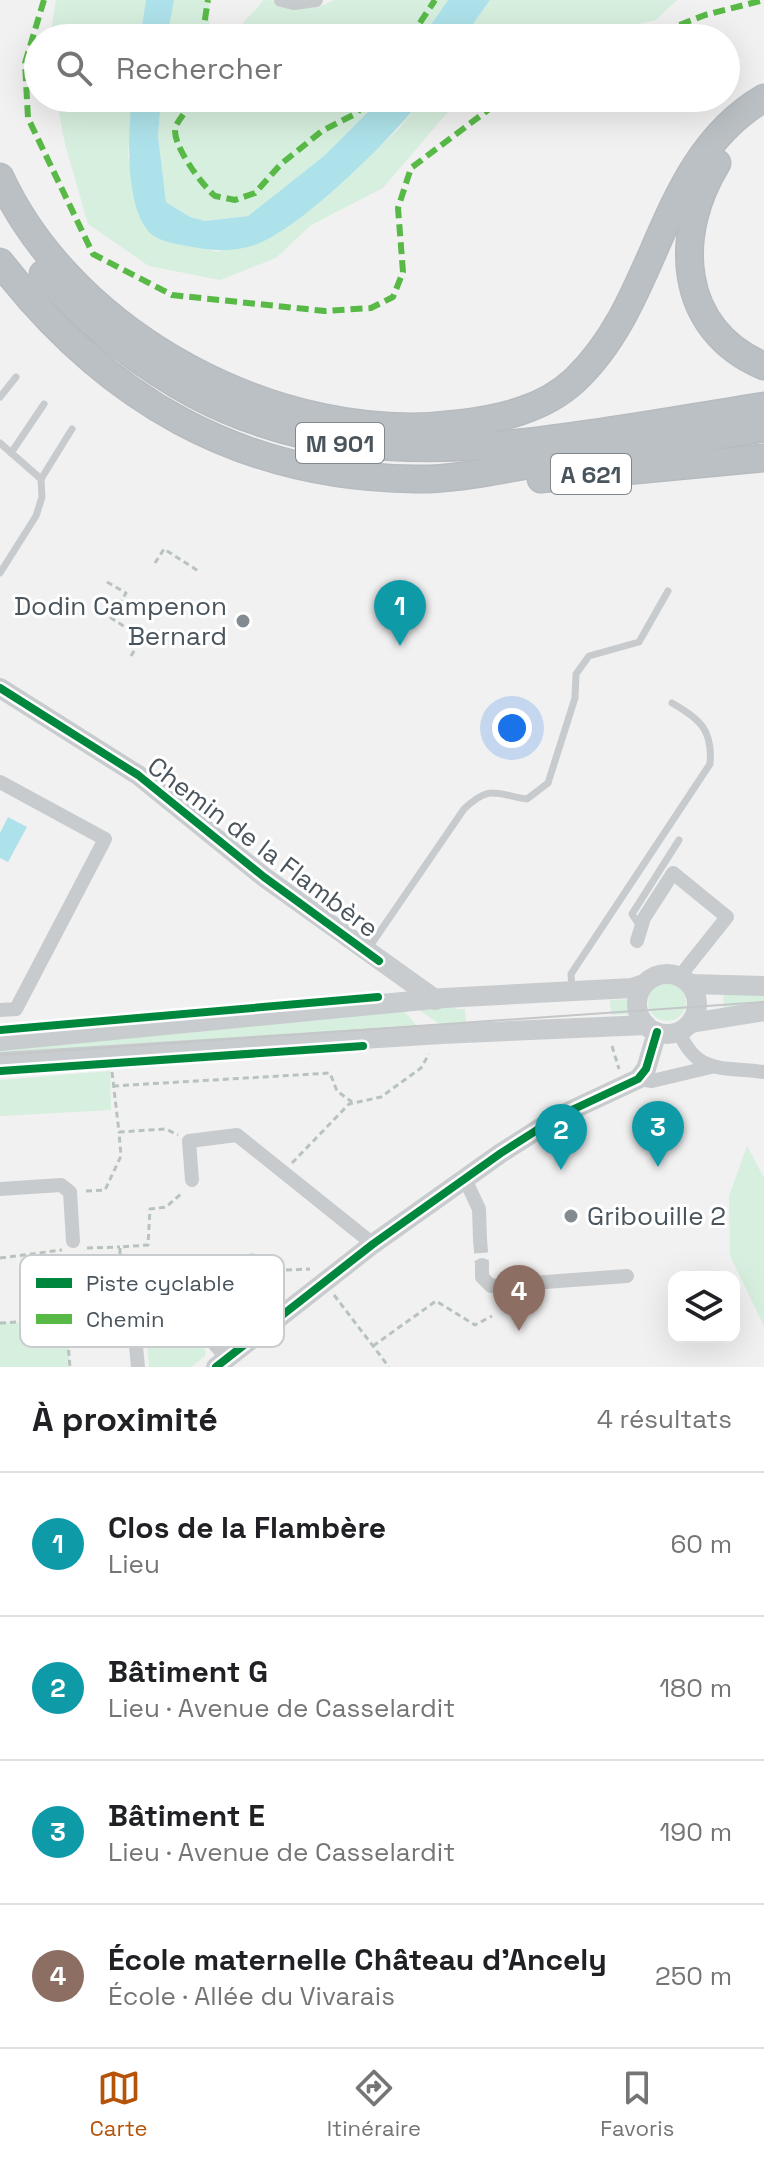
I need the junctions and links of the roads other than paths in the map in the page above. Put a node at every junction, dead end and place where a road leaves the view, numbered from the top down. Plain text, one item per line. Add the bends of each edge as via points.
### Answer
1 (281, 0) edge
2 (316, 0) edge
3 (764, 98) edge
4 (764, 115) edge
5 (0, 177) edge
6 (0, 207) edge
7 (0, 262) edge
8 (764, 366) edge
9 (16, 377) dead end
10 (0, 397) edge
11 (44, 404) dead end
12 (764, 406) edge
13 (764, 428) edge
14 (72, 429) dead end
15 (0, 443) edge
16 (11, 453) junction
17 (764, 458) edge
18 (41, 479) junction
19 (418, 479) junction
20 (0, 573) edge
21 (668, 591) dead end
22 (0, 688) edge
23 (672, 703) dead end
24 (0, 782) edge
25 (679, 840) dead end
26 (639, 934) joint
27 (373, 956) junction
28 (685, 980) junction
29 (644, 984) junction
30 (764, 986) edge
31 (572, 992) junction
32 (436, 1000) junction
33 (409, 1004) junction
34 (0, 1010) edge
35 (764, 1011) edge
36 (685, 1027) junction
37 (652, 1029) junction
38 (436, 1039) junction
39 (0, 1041) edge
40 (0, 1062) edge
41 (711, 1067) junction
42 (764, 1072) edge
43 (629, 1076) junction
44 (465, 1179) junction
45 (192, 1180) road end
46 (0, 1189) edge
47 (480, 1239) tunnel mouth
48 (76, 1244) road end
49 (373, 1244) junction
50 (482, 1265) dead end
51 (627, 1276) dead end
52 (284, 1314) edge
53 (136, 1347) edge
54 (242, 1347) edge
55 (222, 1363) edge
56 (138, 1367) edge

1 - 2 street
3 - 5 highway, M 901 via 715,137 691,172 616,331 573,382 526,410 449,425 395,428 337,422 273,405 175,360 76,283 35,234
4 - 8 highway via 726,149 703,185 687,252 691,278 710,322 733,348
6 - 12 highway, M 901 via 44,274 90,323 140,362 195,397 295,434 423,450 492,447
7 - 19 highway, M 901 via 80,353 184,424 254,453 320,471
9 - 10 lane
11 - 16 lane
13 - 19 highway, M 901
14 - 18 lane
15 - 16 lane
16 - 18 lane
17 - 19 highway, A 621 via 443,486
18 - 20 lane via 36,516
21 - 27 lane via 639,642 589,656 576,674 575,698 548,783 527,799 496,792 476,798 464,809
22 - 27 main road, Chemin de la Flambère via 138,775
23 - 31 lane via 698,717 711,744 710,764 571,974
24 - 34 street via 105,839 16,1009
25 - 26 lane via 632,914
26 - 28 street via 673,873 727,917
27 - 32 main road, Chemin de la Flambère
27 - 33 main road, Chemin de la Flambère
28 - 29 main road via 658,975
28 - 30 main road
28 - 36 main road via 698,1006
29 - 31 main road
29 - 37 main road via 637,1002
31 - 32 main road
32 - 33 main road
33 - 38 main road, Chemin de la Flambère
33 - 39 main road
35 - 36 main road
36 - 37 main road
36 - 41 street via 687,1051
37 - 38 main road
37 - 43 main road via 646,1069
38 - 40 main road
41 - 42 street
41 - 43 street via 652,1081
43 - 44 main road via 538,1128
44 - 47 street via 479,1209
44 - 49 main road
45 - 49 street via 189,1141 237,1135
46 - 48 street via 61,1185 70,1192
49 - 52 main road
50 - 51 street via 482,1277 491,1286
53 - 56 street
54 - 55 main road

